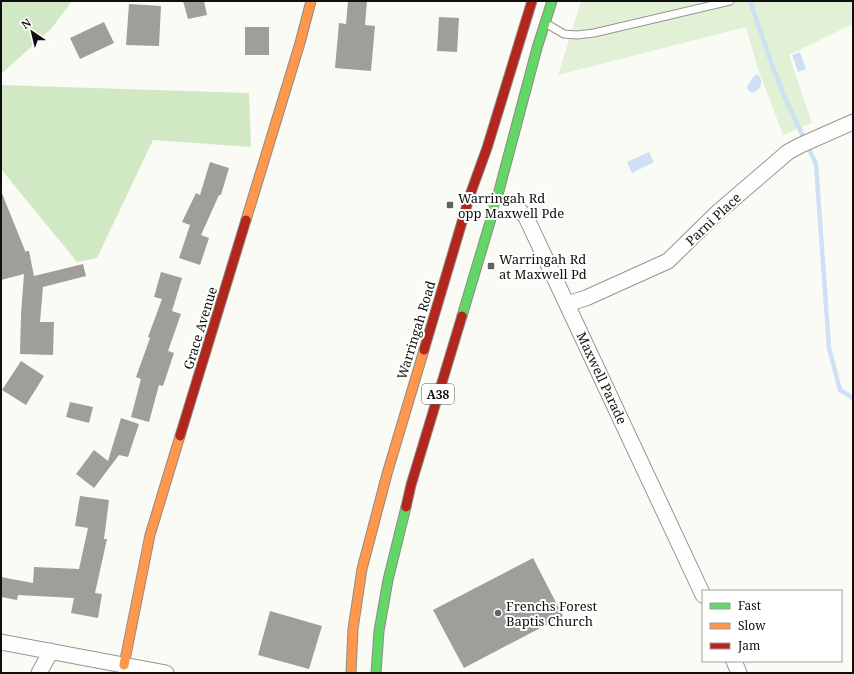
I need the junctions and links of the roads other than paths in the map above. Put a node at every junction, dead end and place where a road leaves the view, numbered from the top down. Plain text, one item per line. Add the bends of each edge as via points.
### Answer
1 (311, 1) edge
2 (532, 1) edge
3 (552, 1) edge
4 (730, 1) edge
5 (545, 23) junction
6 (853, 122) edge
7 (493, 201) junction
8 (567, 304) junction
9 (702, 593) edge
10 (1, 642) edge
11 (52, 651) junction
12 (734, 662) edge
13 (124, 665) junction
14 (39, 673) edge
15 (166, 673) edge
16 (351, 673) edge
17 (376, 673) edge
18 (739, 673) edge

1 - 13 main road, Grace Avenue via 150,535
2 - 16 main road, Warringah Road / A38 via 387,474 362,569 353,629
3 - 5 main road, A38
4 - 5 lane via 594,33 564,34
5 - 7 main road, A38
6 - 8 street, Parni Place via 788,152 668,261
7 - 8 street, Maxwell Parade via 519,210 526,217
7 - 17 main road, A38 via 401,522 379,631
8 - 9 street, Maxwell Parade
10 - 11 street
11 - 13 street
11 - 14 street
12 - 18 street
13 - 15 street

